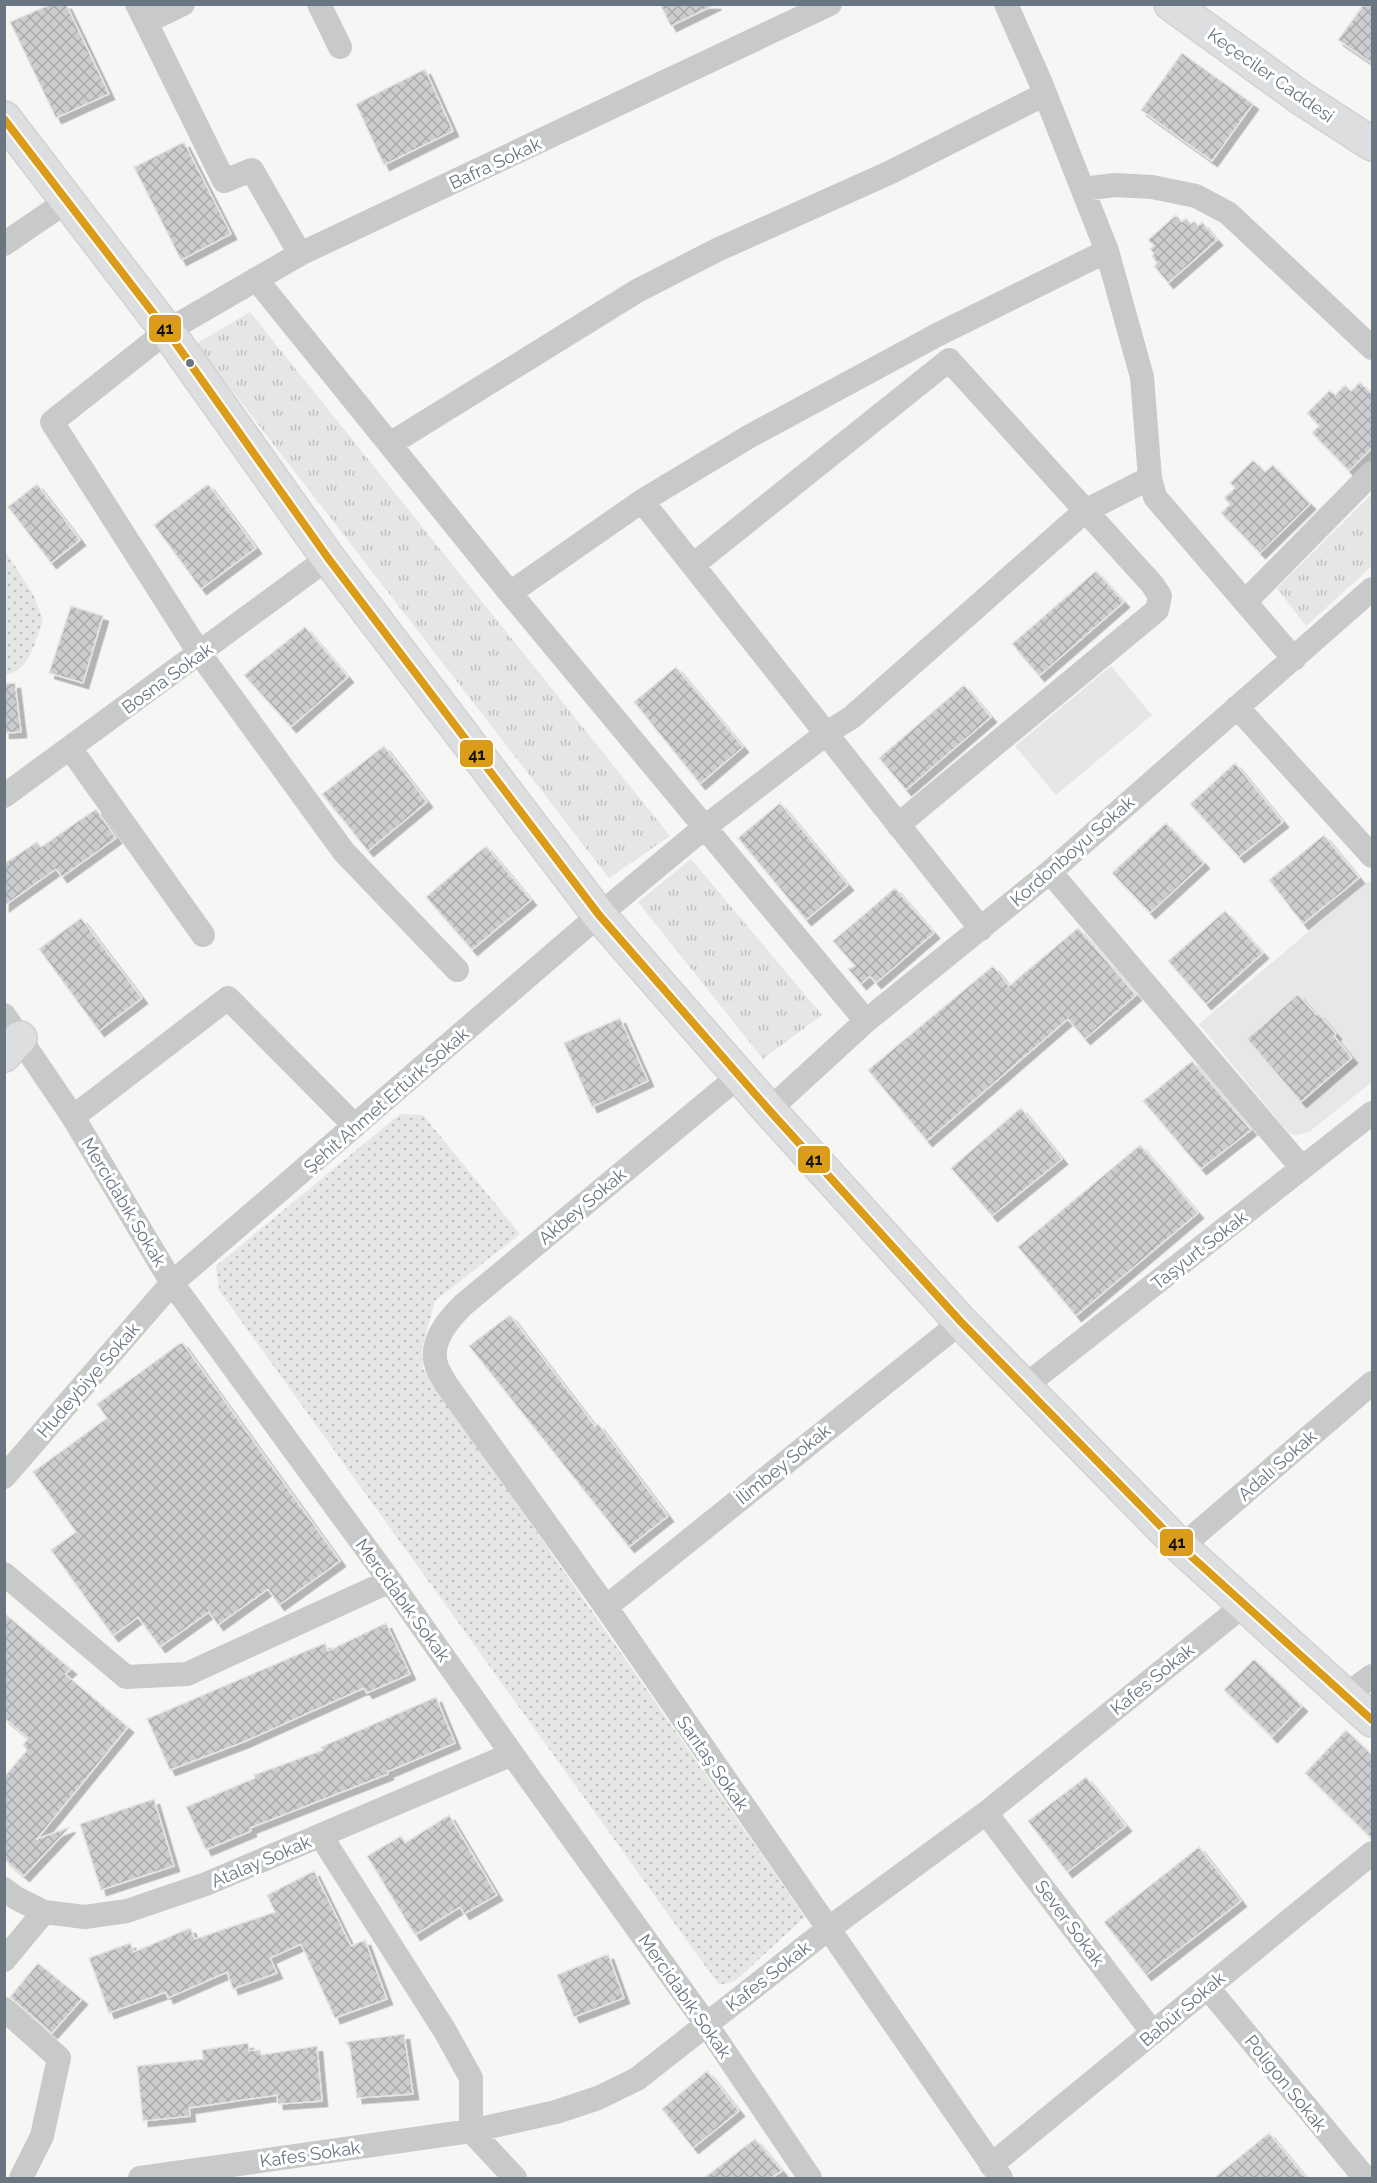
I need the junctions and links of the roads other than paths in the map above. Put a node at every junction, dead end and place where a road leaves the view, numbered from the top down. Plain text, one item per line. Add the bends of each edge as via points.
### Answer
1 (183, 4) edge
2 (319, 4) edge
3 (830, 4) edge
4 (1006, 4) edge
5 (1172, 4) edge
6 (142, 13) edge
7 (340, 47) dead end
8 (1046, 94) junction
9 (4, 118) edge
10 (1372, 144) edge
11 (1083, 189) junction
12 (67, 201) junction
13 (4, 244) edge
14 (1107, 251) junction
15 (300, 254) junction
16 (256, 279) junction
17 (167, 331) junction
18 (937, 335) junction
19 (1372, 348) edge
20 (949, 360) junction
21 (390, 444) junction
22 (1372, 473) edge
23 (1150, 477) junction
24 (642, 501) junction
25 (1085, 511) junction
26 (328, 558) junction
27 (693, 565) junction
28 (510, 593) junction
29 (1369, 599) edge
30 (1246, 601) junction
31 (200, 654) junction
32 (1294, 659) junction
33 (1237, 707) junction
34 (827, 733) junction
35 (70, 748) junction
36 (4, 796) edge
37 (898, 825) junction
38 (705, 827) junction
39 (1372, 856) edge
40 (1050, 872) junction
41 (600, 915) junction
42 (981, 929) junction
43 (203, 935) dead end
44 (456, 970) dead end
45 (866, 1021) junction
46 (10, 1036) edge
47 (739, 1076) junction
48 (769, 1110) junction
49 (1372, 1113) edge
50 (73, 1117) junction
51 (355, 1126) junction
52 (1302, 1168) junction
53 (172, 1283) junction
54 (961, 1322) junction
55 (436, 1345) joint
56 (1372, 1383) edge
57 (1025, 1386) junction
58 (4, 1477) edge
59 (1181, 1547) junction
60 (4, 1574) edge
61 (390, 1581) junction
62 (1244, 1605) junction
63 (606, 1607) junction
64 (1372, 1676) edge
65 (1345, 1696) junction
66 (1372, 1720) edge
67 (512, 1754) junction
68 (986, 1813) junction
69 (321, 1836) junction
70 (1372, 1853) edge
71 (4, 1889) edge
72 (45, 1912) junction
73 (828, 1929) junction
74 (4, 1960) edge
75 (1208, 1988) junction
76 (4, 2009) edge
77 (706, 2024) junction
78 (1154, 2033) junction
79 (471, 2131) junction
80 (996, 2172) edge
81 (205, 2174) edge
82 (21, 2178) edge
83 (140, 2178) edge
84 (515, 2178) edge
85 (810, 2178) edge
86 (1365, 2178) edge

1 - 6 street
2 - 7 street
3 - 15 street, Bafra Sokak
4 - 8 street
5 - 10 street, Keçeciler Caddesi via 1301,98
6 - 15 street via 224,181 252,170
8 - 11 street
8 - 21 street via 891,172 717,250 637,291
9 - 12 street
11 - 14 street
11 - 19 street via 1115,185 1152,187 1196,196 1228,213
12 - 13 street
12 - 17 street
14 - 18 street
14 - 23 street via 1142,377
15 - 16 street, Bafra Sokak
16 - 17 street, Bafra Sokak
16 - 21 street
17 - 26 street
17 - 31 street, Bafra Sokak via 52,422
18 - 20 street
18 - 24 street via 750,436
20 - 25 street
20 - 27 street
21 - 28 street
22 - 30 street
23 - 25 street, Şehit Ahmet Ertürk Sokak
23 - 30 street via 1155,497
24 - 27 street
24 - 28 street
25 - 34 street, Şehit Ahmet Ertürk Sokak via 852,717
25 - 37 street via 1152,584 1160,596 1157,610
26 - 31 street, Bosna Sokak
26 - 41 street
27 - 34 street
28 - 38 street
29 - 32 street, Kordonboyu Sokak
30 - 32 street
31 - 35 street, Bosna Sokak
31 - 44 street via 344,852
32 - 33 street, Kordonboyu Sokak
33 - 39 street
33 - 40 street, Kordonboyu Sokak
34 - 37 street
34 - 38 street, Şehit Ahmet Ertürk Sokak
35 - 36 street, Bosna Sokak
35 - 43 street
37 - 42 street
38 - 41 street, Şehit Ahmet Ertürk Sokak
38 - 45 street
40 - 42 street, Kordonboyu Sokak
40 - 52 street
41 - 47 street
41 - 51 street, Şehit Ahmet Ertürk Sokak
42 - 45 street, Kordonboyu Sokak
45 - 48 street, Kordonboyu Sokak
46 - 50 street, Mercidabık Sokak
47 - 48 street
47 - 55 street, Akbey Sokak via 463,1305 447,1321
48 - 54 street
49 - 52 street, Taşyurt Sokak
50 - 51 street via 228,998
50 - 53 street, Mercidabık Sokak
51 - 53 street, Şehit Ahmet Ertürk Sokak
52 - 57 street, Taşyurt Sokak
53 - 58 street, Hudeybiye Sokak
53 - 61 street, Mercidabık Sokak
54 - 57 street
54 - 63 street, İlimbey Sokak
55 - 63 street, Sarıtaş Sokak via 436,1365 446,1383
56 - 59 street, Adalı Sokak
57 - 59 street
59 - 62 street
60 - 61 street via 126,1677 187,1674
61 - 67 street, Mercidabık Sokak
62 - 65 street
62 - 68 street, Kafes Sokak
63 - 73 street, Sarıtaş Sokak
64 - 65 street
65 - 66 street
67 - 69 street, Atalay Sokak
67 - 77 street, Mercidabık Sokak
68 - 73 street, Kafes Sokak
68 - 78 street, Sever Sokak
69 - 72 street, Atalay Sokak via 206,1884 127,1911 85,1917
69 - 79 street via 471,2078
70 - 75 street, Babür Sokak
71 - 72 street, Atalay Sokak
72 - 74 street
73 - 77 street, Kafes Sokak
73 - 80 street, Sarıtaş Sokak
75 - 78 street, Babür Sokak
75 - 86 street, Poligon Sokak
76 - 82 street via 60,2058 42,2136
77 - 79 street, Kafes Sokak via 637,2079 598,2098
77 - 85 street, Mercidabık Sokak
78 - 80 street, Babür Sokak
79 - 81 street, Kafes Sokak
79 - 84 street
81 - 83 street, Kafes Sokak

